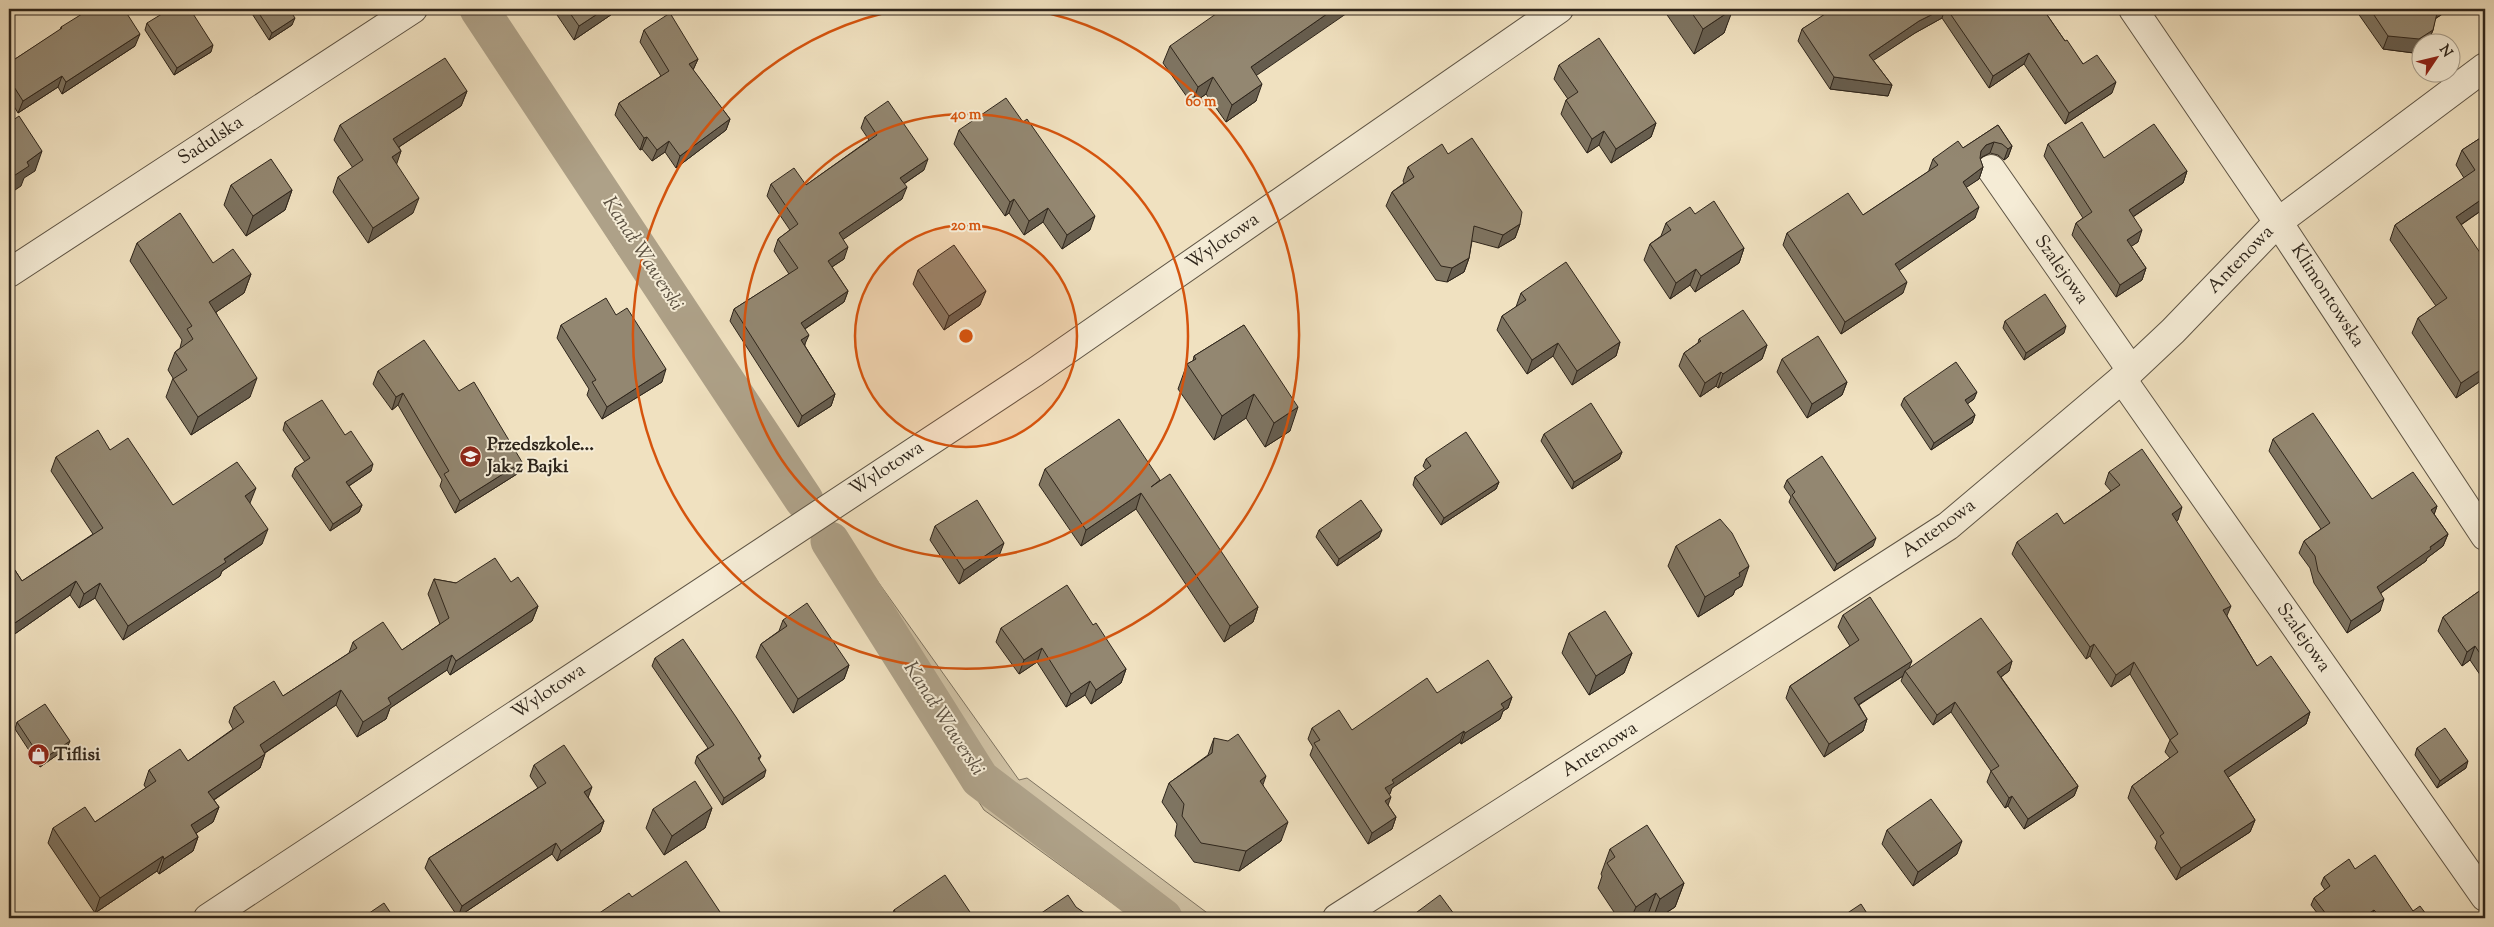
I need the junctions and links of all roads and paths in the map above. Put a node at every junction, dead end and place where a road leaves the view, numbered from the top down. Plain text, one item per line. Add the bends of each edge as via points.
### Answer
1 (412, 9) edge
2 (1559, 9) edge
3 (2133, 9) edge
4 (2485, 67) edge
5 (1991, 169) dead end
6 (2278, 222) junction
7 (9, 273) edge
8 (2126, 375) junction
9 (2485, 536) edge
10 (2485, 897) edge
11 (208, 918) edge
12 (1336, 918) edge

1 - 7 street, Sadulska
2 - 11 street, Wylotowa via 1035,372
3 - 6 street, Klimontowska
4 - 6 street, Antenowa
5 - 8 street, Szalejowa
6 - 8 street, Antenowa
6 - 9 street, Klimontowska
8 - 10 street, Szalejowa
8 - 12 street, Antenowa via 1940,532

